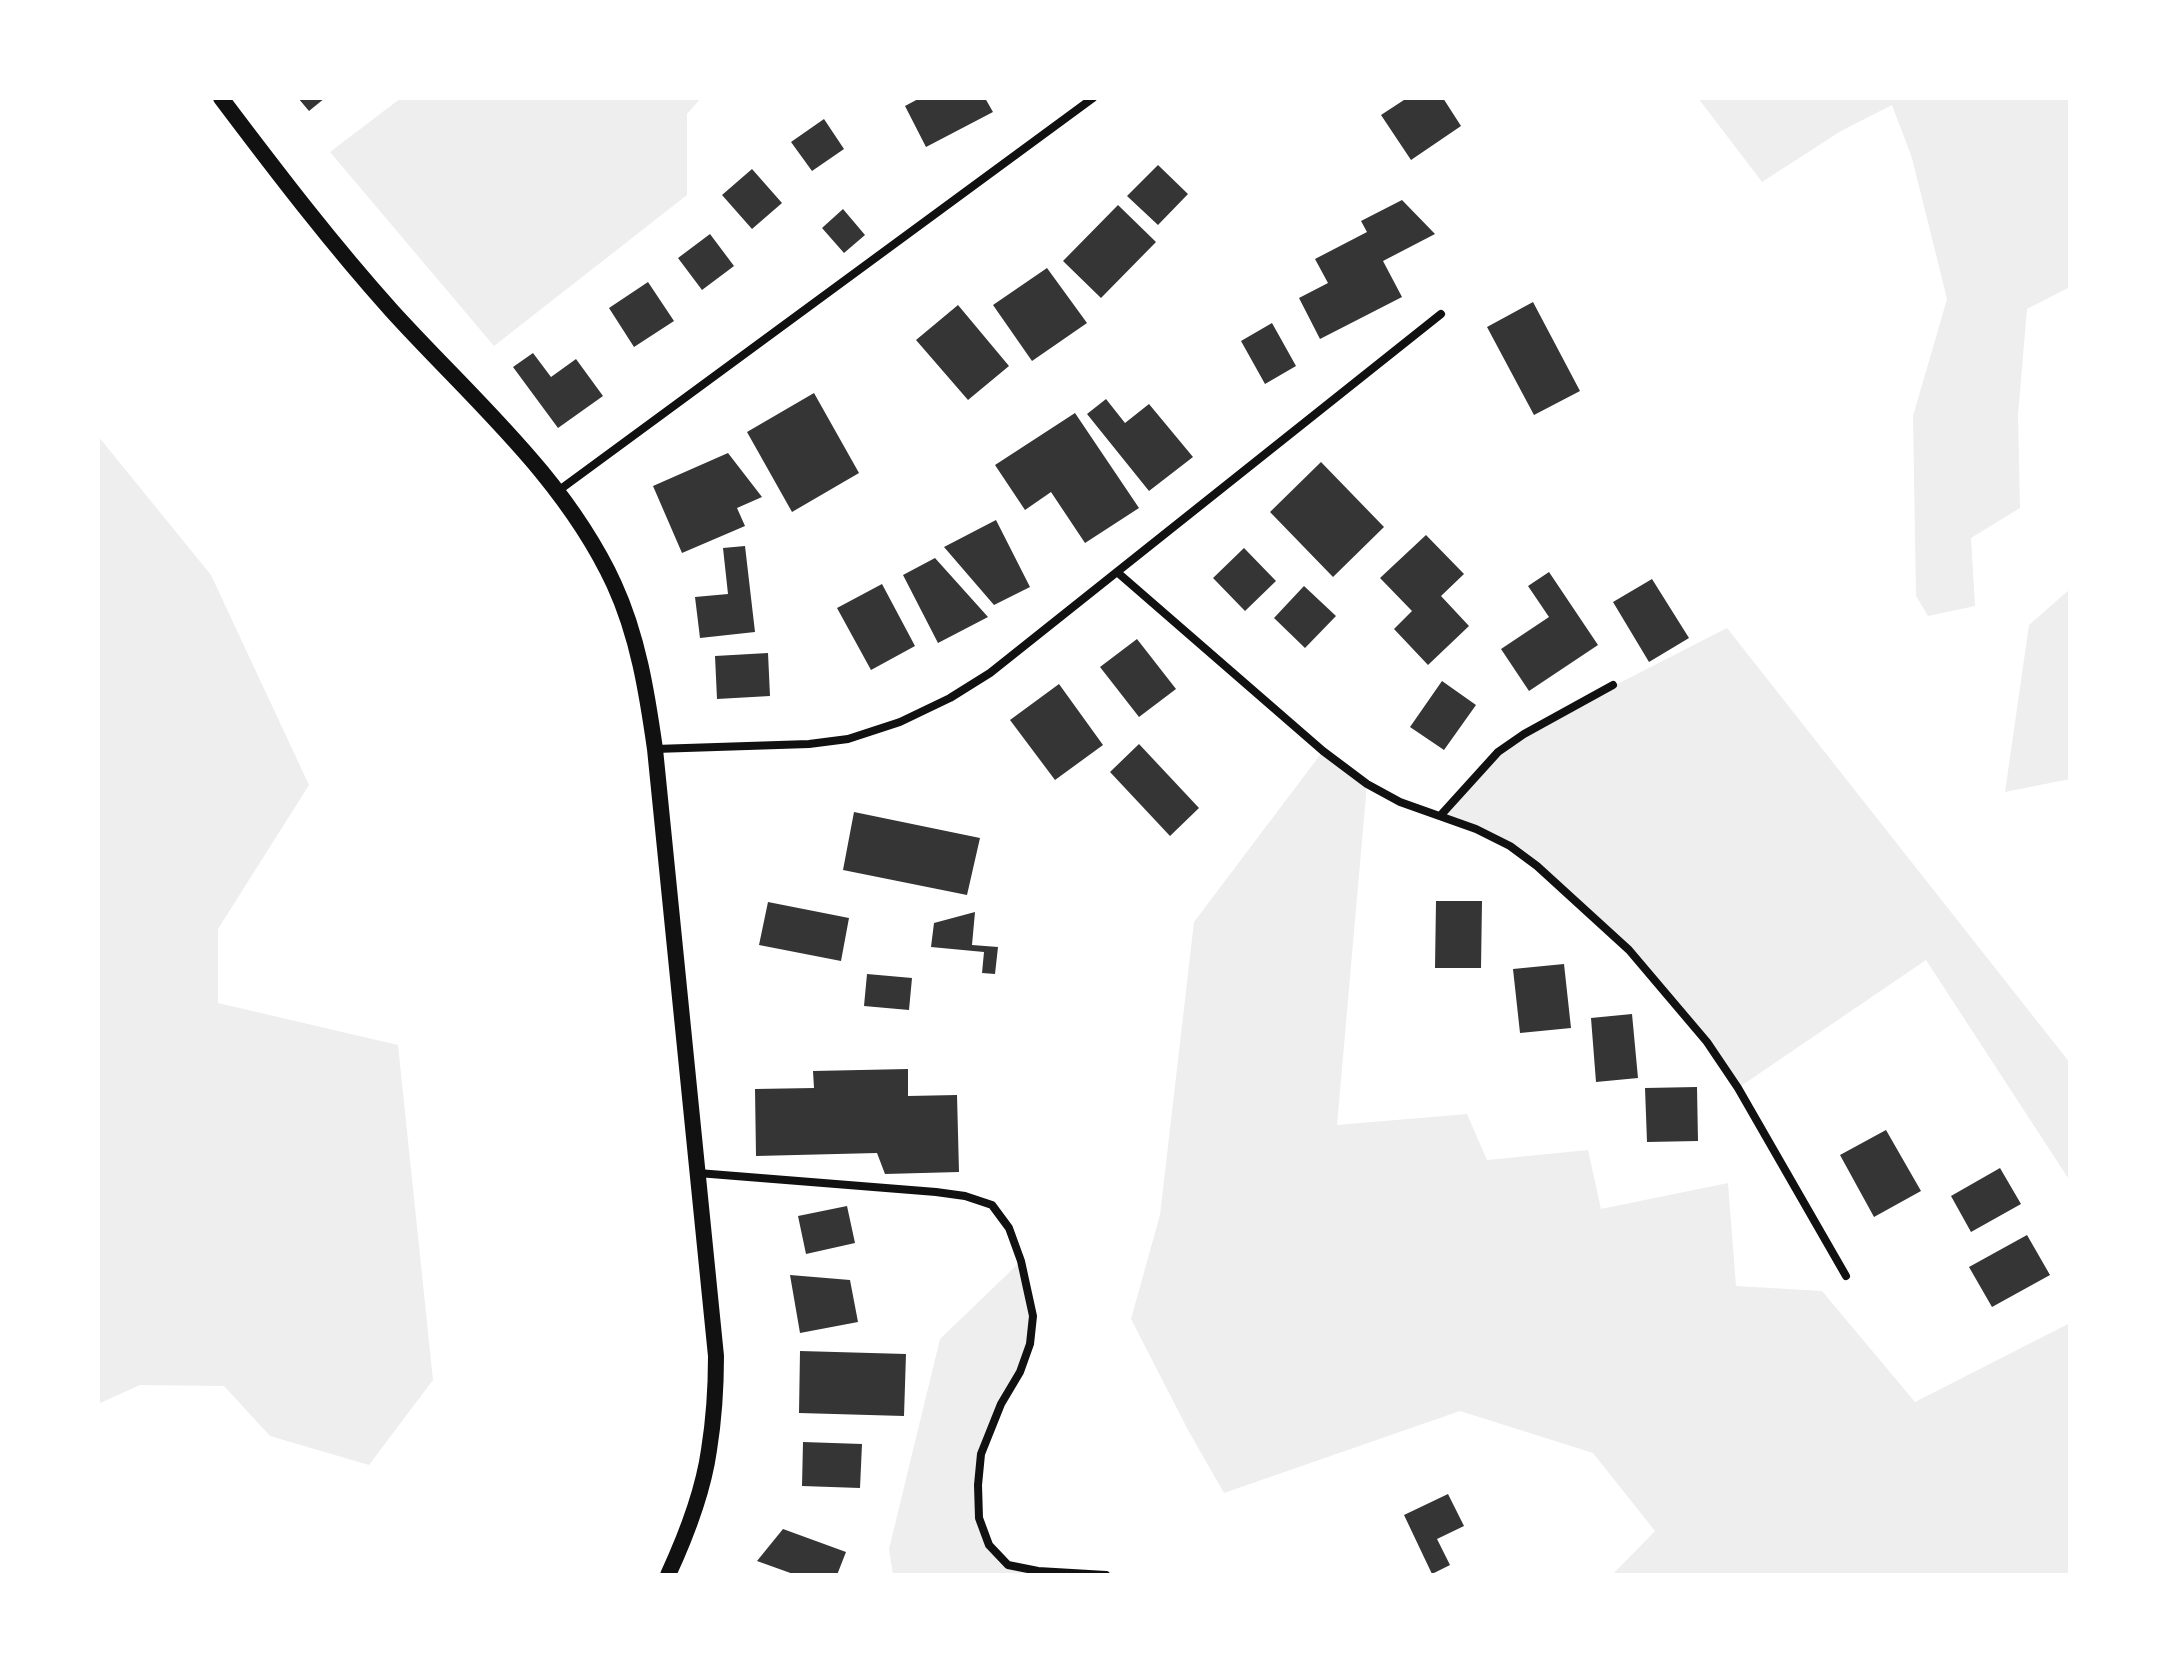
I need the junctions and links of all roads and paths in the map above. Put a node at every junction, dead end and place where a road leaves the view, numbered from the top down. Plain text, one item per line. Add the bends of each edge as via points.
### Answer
1 (221, 98) edge
2 (1093, 98) edge
3 (1441, 314) dead end
4 (558, 491) junction
5 (1117, 572) junction
6 (1613, 685) dead end
7 (655, 749) junction
8 (1440, 816) junction
9 (698, 1173) junction
10 (1846, 1276) dead end
11 (668, 1575) edge
12 (1106, 1575) edge

1 - 4 main road via 349,263
2 - 4 street
3 - 5 street
4 - 7 main road via 614,585 635,643
5 - 7 street via 990,673 900,722 848,739 809,744
5 - 8 street via 1323,751 1367,784
6 - 8 street via 1498,752
7 - 9 main road
8 - 10 street via 1510,846 1537,866 1666,991 1738,1088
9 - 11 main road via 716,1356 715,1406 697,1500
9 - 12 street via 936,1192 992,1205 1009,1228 1033,1316 1020,1372 981,1454 979,1518 989,1545 1008,1565

